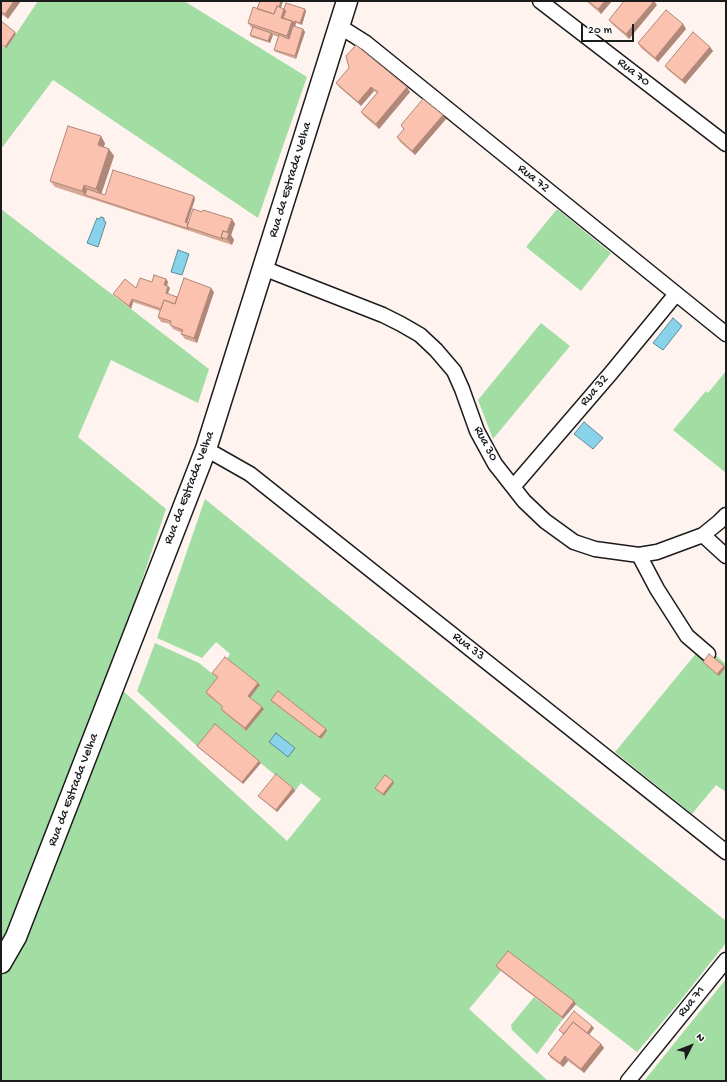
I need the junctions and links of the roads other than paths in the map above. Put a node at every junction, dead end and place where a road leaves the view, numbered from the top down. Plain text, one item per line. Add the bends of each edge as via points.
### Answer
1 (347, 1) edge
2 (540, 1) edge
3 (339, 26) junction
4 (726, 144) edge
5 (263, 268) junction
6 (676, 294) junction
7 (726, 334) edge
8 (206, 449) junction
9 (513, 487) junction
10 (726, 515) edge
11 (703, 535) junction
12 (639, 555) junction
13 (726, 556) edge
14 (708, 654) edge
15 (726, 852) edge
16 (726, 960) edge
17 (1, 963) edge
18 (628, 1081) edge

1 - 3 street, Rua da Estrada Velha
2 - 4 street, Rua 70
3 - 5 street, Rua da Estrada Velha
3 - 6 street, Rua 72 via 366,44
5 - 8 street, Rua da Estrada Velha
5 - 9 street, Rua 30 via 383,315 420,335 454,371 477,431 495,464
6 - 7 street, Rua 72
6 - 9 street, Rua 32
8 - 15 street, Rua 33 via 250,474
8 - 17 street, Rua da Estrada Velha via 16,937
9 - 12 street, Rua 30 via 545,522 574,542 595,549
10 - 11 street, Rua 30
11 - 12 street, Rua 30 via 657,552
11 - 13 street
12 - 14 street via 687,636
16 - 18 street, Rua 71

